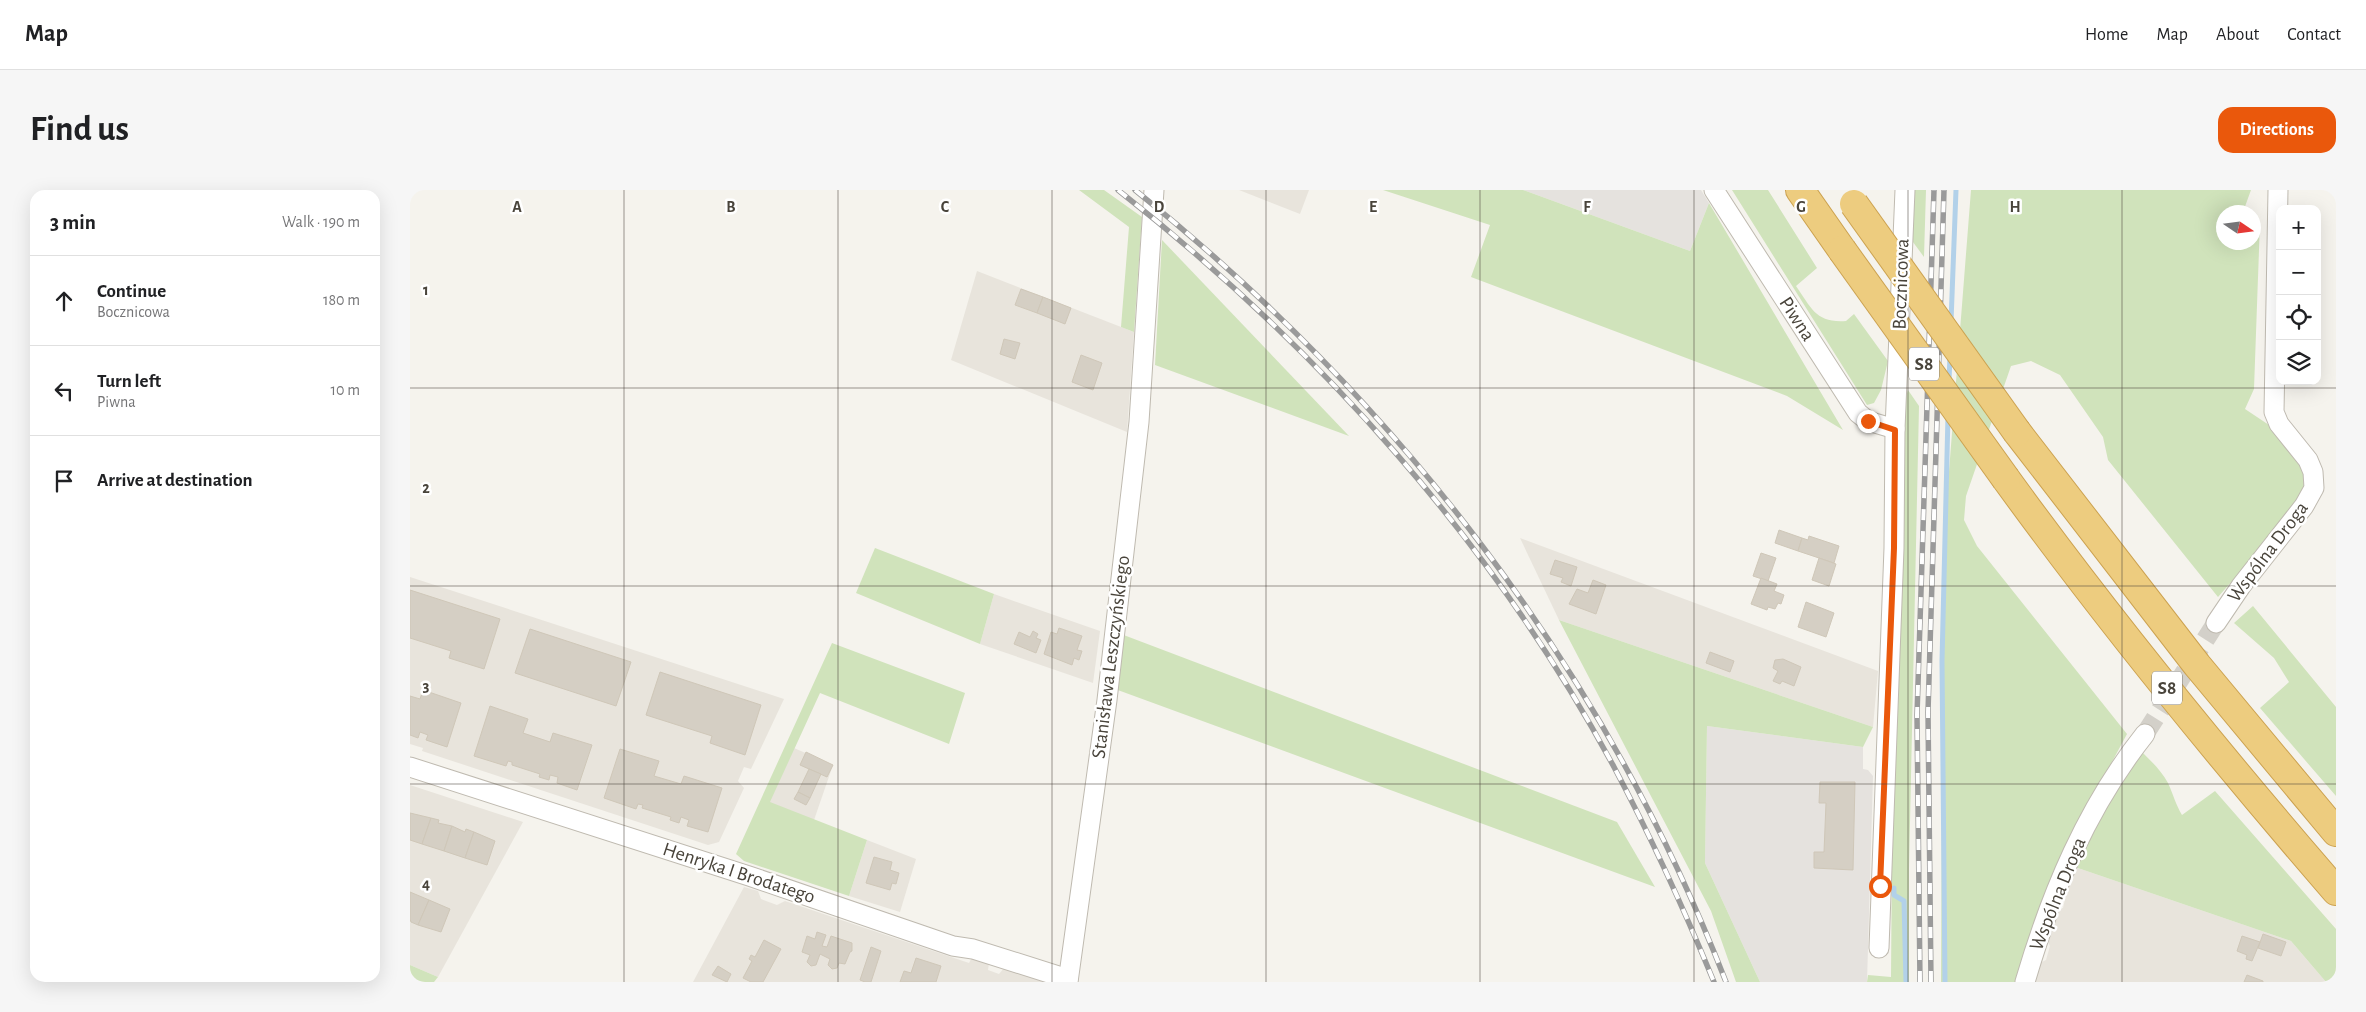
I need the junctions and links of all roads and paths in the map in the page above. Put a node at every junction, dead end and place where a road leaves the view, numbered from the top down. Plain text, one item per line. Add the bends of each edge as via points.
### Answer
1 (1154, 190) edge
2 (1714, 190) edge
3 (1800, 190) edge
4 (1905, 190) edge
5 (2278, 190) edge
6 (1849, 197) edge
7 (1895, 430) junction
8 (2216, 623) tunnel mouth
9 (2145, 734) tunnel mouth
10 (410, 767) edge
11 (2336, 832) edge
12 (2336, 891) edge
13 (1879, 948) dead end
14 (1068, 980) edge
15 (2025, 982) edge

1 - 14 street, Stanisława Leszczyńskiego via 1139,422 1108,690
2 - 7 street, Piwna via 1858,413 1868,421
3 - 12 highway, S8, bridge via 2045,533 2169,691
4 - 7 street, Bocznicowa
5 - 8 street, Wspólna Droga via 2274,412 2279,424 2308,460 2314,488
6 - 11 highway, S8, bridge via 2018,432 2198,665
7 - 13 street, Bocznicowa via 1894,548
9 - 15 street, Wspólna Droga via 2122,762 2069,857
10 - 14 street, Henryka I Brodatego via 749,876 953,946 973,949

